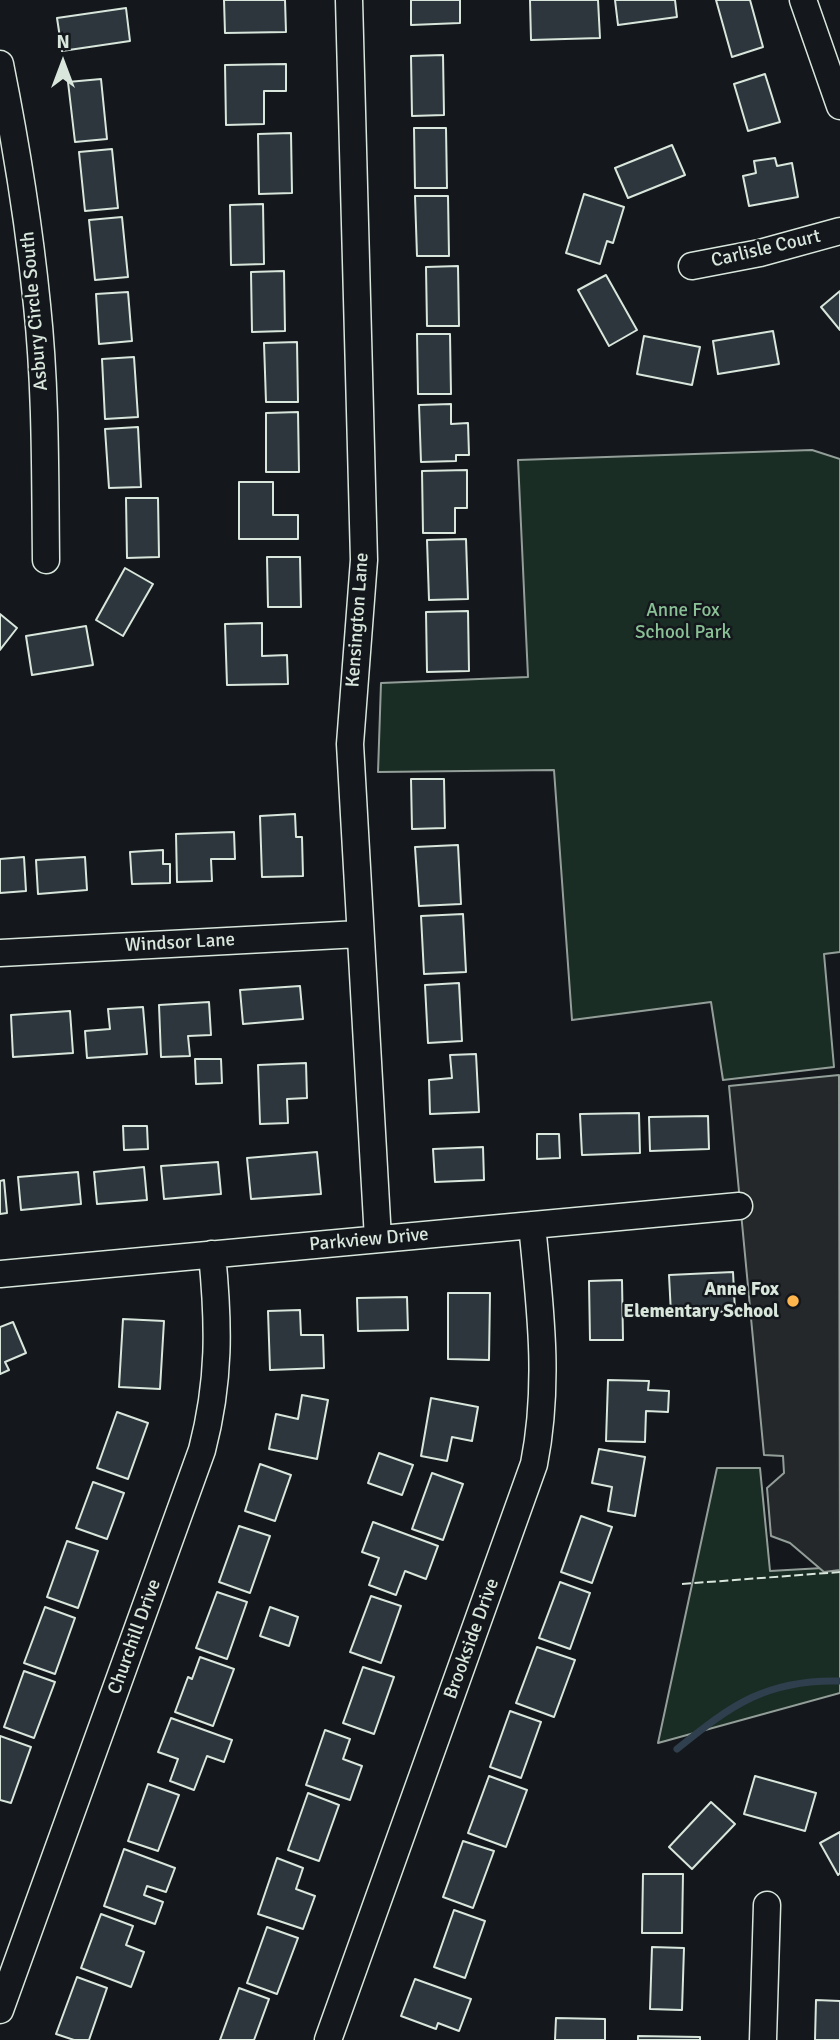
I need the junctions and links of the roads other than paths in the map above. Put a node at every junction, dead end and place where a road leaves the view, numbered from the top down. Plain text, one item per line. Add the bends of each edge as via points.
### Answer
1 (349, 0) edge
2 (803, 0) edge
3 (0, 64) edge
4 (840, 106) edge
5 (840, 231) edge
6 (692, 267) dead end
7 (46, 560) dead end
8 (359, 934) junction
9 (0, 953) edge
10 (739, 1206) dead end
11 (532, 1225) junction
12 (378, 1239) junction
13 (212, 1254) junction
14 (0, 1274) edge
15 (767, 1905) dead end
16 (0, 2010) edge
17 (328, 2040) edge
18 (763, 2040) edge

1 - 8 street, Kensington Lane via 365,560 350,744
2 - 4 street
3 - 7 street, Asbury Circle South via 37,307
5 - 6 street, Carlisle Court
8 - 9 street, Windsor Lane
8 - 12 street, Kensington Lane
10 - 11 street, Parkview Drive
11 - 12 street, Parkview Drive
11 - 17 street, Brookside Drive via 544,1369 534,1464
12 - 13 street, Parkview Drive
13 - 14 street, Parkview Drive
13 - 16 street, Churchill Drive via 218,1369 202,1450
15 - 18 street

